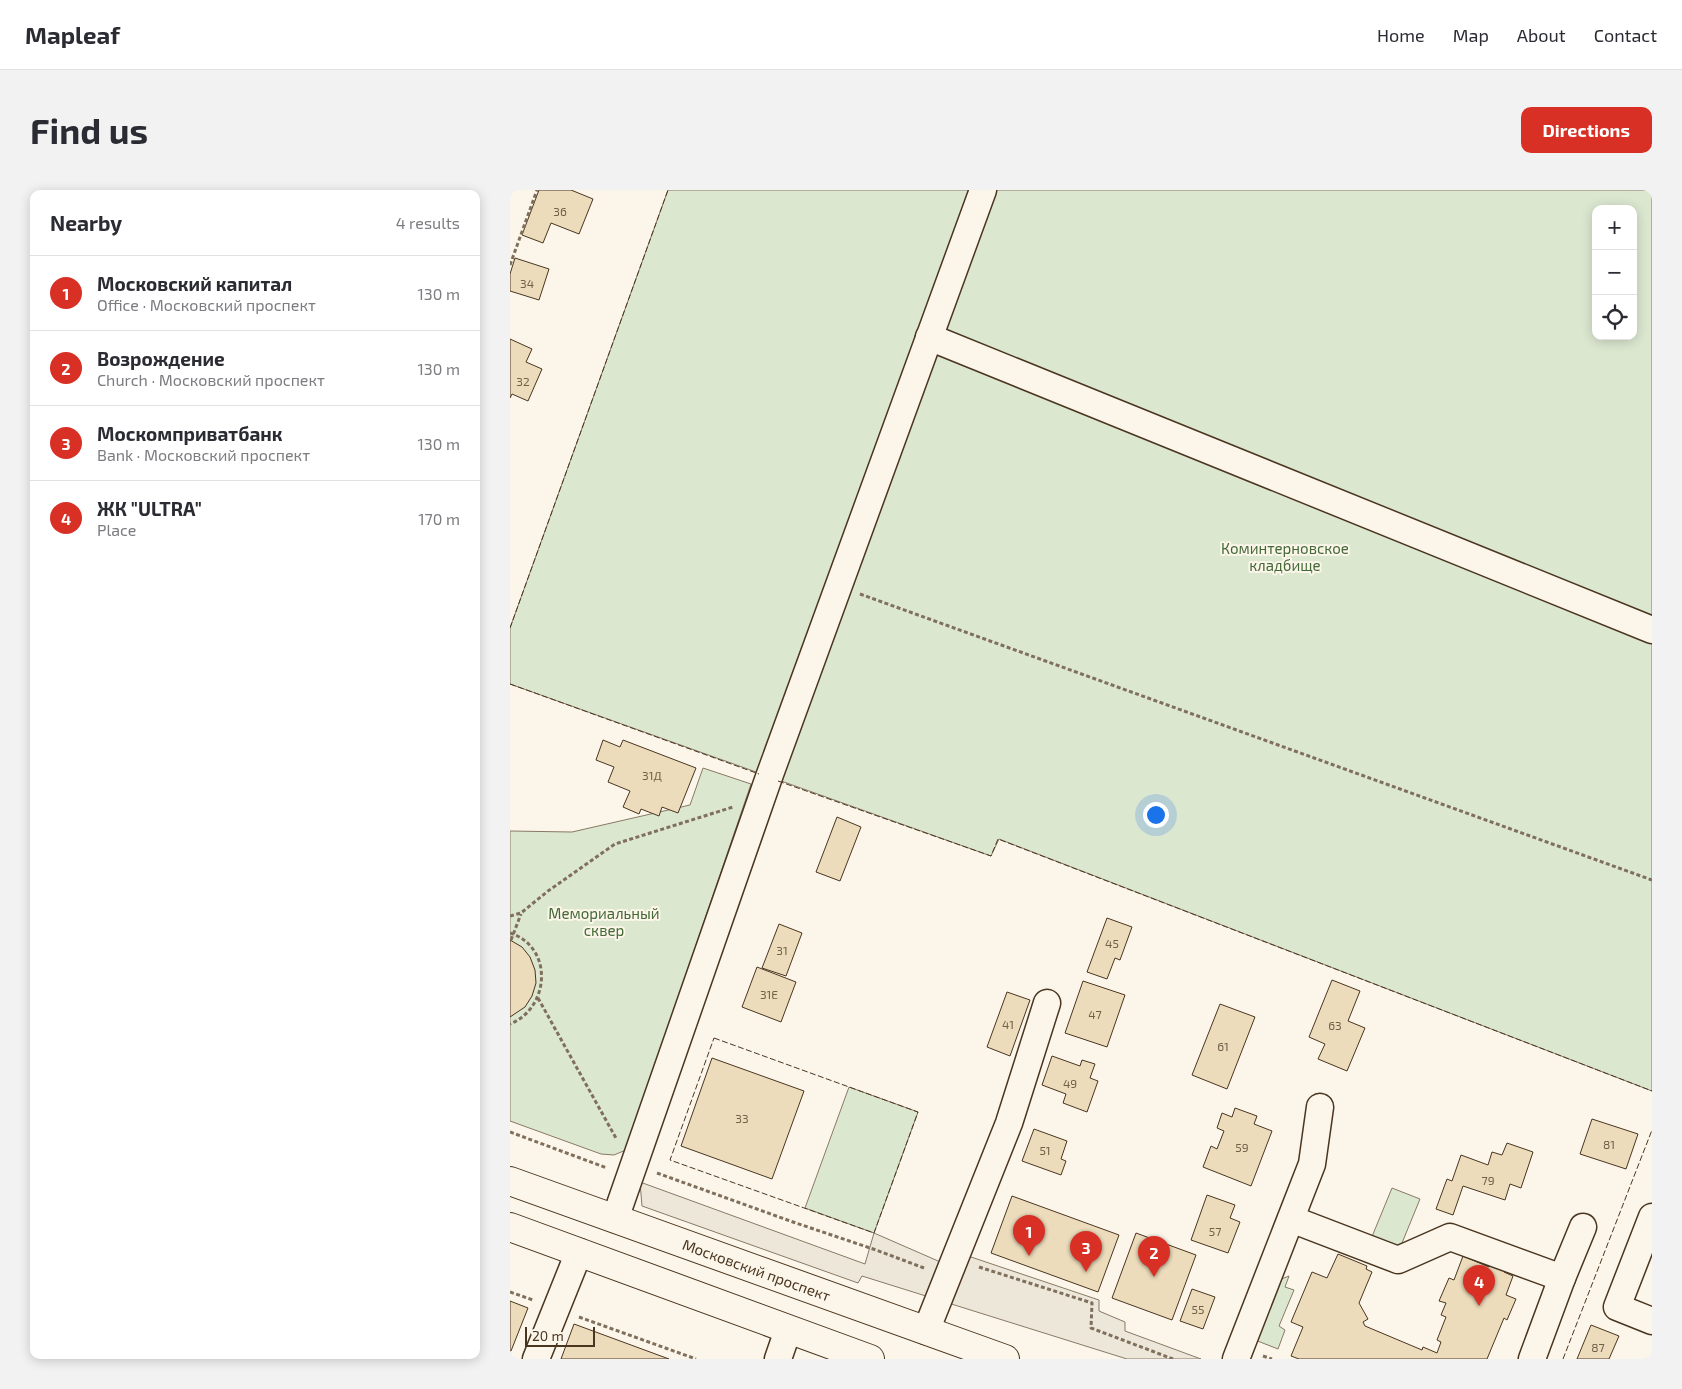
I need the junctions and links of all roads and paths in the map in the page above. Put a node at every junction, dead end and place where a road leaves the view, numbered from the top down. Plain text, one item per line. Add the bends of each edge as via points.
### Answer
1 (537, 190) edge
2 (983, 190) edge
3 (510, 264) edge
4 (929, 337) junction
5 (838, 586) junction
6 (1652, 630) edge
7 (762, 798) junction
8 (1652, 880) edge
9 (521, 913) junction
10 (510, 916) edge
11 (512, 933) edge
12 (511, 940) edge
13 (538, 998) junction
14 (1047, 1003) dead end
15 (510, 1024) edge
16 (1320, 1107) dead end
17 (510, 1132) edge
18 (632, 1172) junction
19 (510, 1181) edge
20 (1652, 1218) edge
21 (615, 1219) junction
22 (1291, 1220) junction
23 (510, 1227) edge
24 (1583, 1228) dead end
25 (579, 1252) junction
26 (948, 1277) junction
27 (1562, 1278) junction
28 (510, 1292) edge
29 (556, 1308) junction
30 (1652, 1321) edge
31 (788, 1330) junction
32 (926, 1331) junction
33 (536, 1359) edge
34 (696, 1359) edge
35 (778, 1359) edge
36 (870, 1359) edge
37 (1005, 1359) edge
38 (1173, 1359) edge
39 (1236, 1359) edge
40 (1532, 1359) edge

1 - 3 path
2 - 4 lane
4 - 5 lane
4 - 6 lane
5 - 7 lane
5 - 8 path
7 - 9 path via 615,844
7 - 18 lane
9 - 10 path
9 - 11 path
11 - 12 path
11 - 13 path via 536,954 542,984
13 - 15 path via 530,1011
13 - 18 path
14 - 26 lane via 1010,1122
16 - 22 lane via 1312,1164
17 - 18 path via 622,1173
18 - 21 lane
18 - 26 path via 649,1170
19 - 21 main road, Московский проспект
20 - 30 lane via 1617,1307
21 - 32 main road, Московский проспект
22 - 27 lane via 1398,1260 1450,1238
22 - 39 lane
23 - 25 main road
24 - 27 lane
25 - 29 lane
25 - 31 main road
26 - 32 lane
26 - 38 path via 964,1274 976,1266 1092,1303 1091,1328
27 - 40 lane
28 - 29 path
29 - 33 lane
29 - 34 path
31 - 35 lane
31 - 36 main road
32 - 37 main road, Московский проспект

